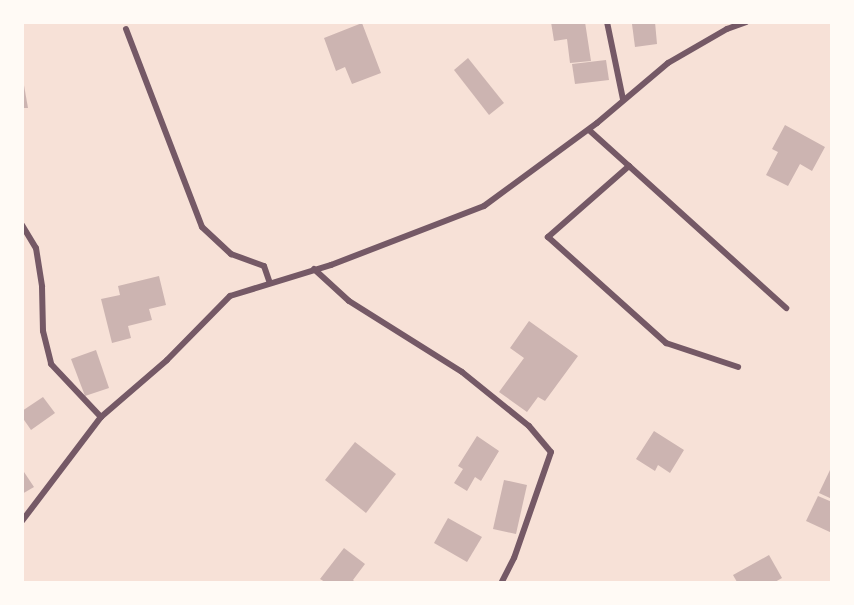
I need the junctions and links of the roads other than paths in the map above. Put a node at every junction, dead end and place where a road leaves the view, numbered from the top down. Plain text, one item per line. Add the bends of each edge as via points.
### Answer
1 (607, 22) edge
2 (746, 22) edge
3 (726, 26) edge
4 (126, 29) dead end
5 (623, 99) junction
6 (589, 130) junction
7 (629, 166) junction
8 (22, 225) edge
9 (314, 270) junction
10 (270, 283) junction
11 (786, 308) dead end
12 (738, 367) dead end
13 (101, 417) junction
14 (22, 521) edge
15 (502, 582) edge

1 - 5 street
2 - 3 street
3 - 5 street via 668,63
4 - 10 street via 202,227 231,254 264,266
5 - 6 street
6 - 7 street
6 - 9 street via 483,206
7 - 11 street
7 - 12 street via 548,237 666,343
8 - 13 street via 36,249 43,331 51,364
9 - 10 street
9 - 15 street via 349,301 462,372 529,426 551,452
10 - 13 street via 231,296 167,360
13 - 14 street

